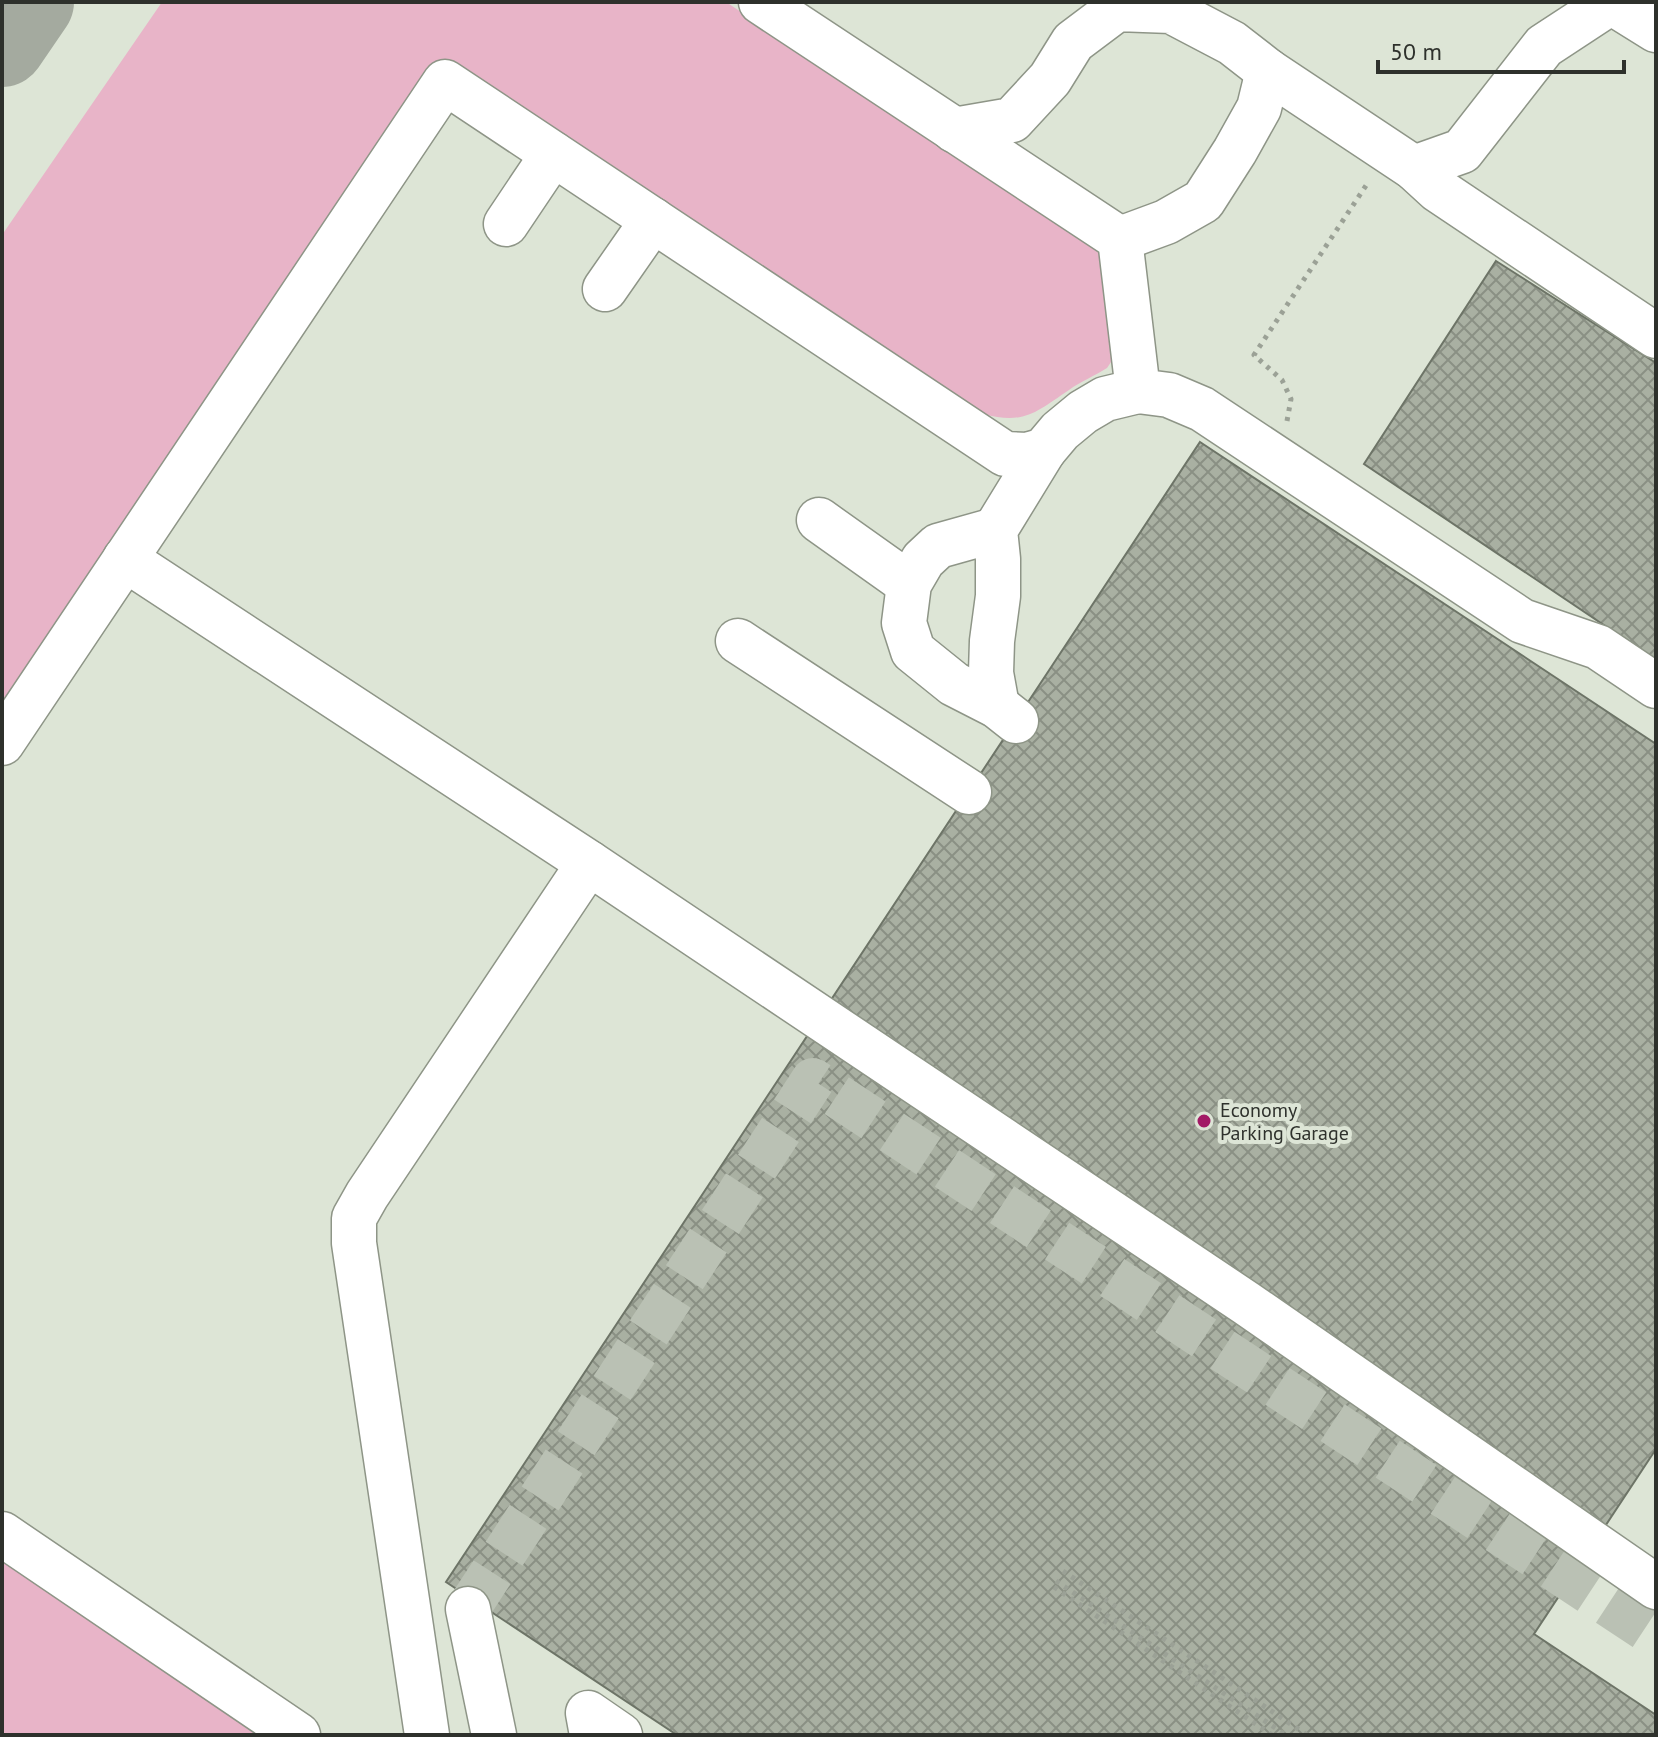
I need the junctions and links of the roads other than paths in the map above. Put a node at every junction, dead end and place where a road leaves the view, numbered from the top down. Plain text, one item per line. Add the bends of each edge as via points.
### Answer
1 (761, 2) edge
2 (1611, 2) edge
3 (1656, 30) edge
4 (1268, 71) junction
5 (954, 130) junction
6 (553, 154) junction
7 (1414, 168) junction
8 (653, 220) junction
9 (506, 224) dead end
10 (1120, 239) junction
11 (605, 289) dead end
12 (1656, 336) edge
13 (1138, 391) junction
14 (1044, 450) junction
15 (819, 520) dead end
16 (995, 530) junction
17 (125, 559) junction
18 (909, 584) junction
19 (738, 641) dead end
20 (1656, 686) edge
21 (2, 743) edge
22 (969, 792) dead end
23 (589, 863) junction
24 (2, 1534) edge
25 (1656, 1587) edge
26 (298, 1735) edge
27 (427, 1735) edge
28 (494, 1735) edge
29 (517, 1735) edge
30 (592, 1735) edge
31 (620, 1735) edge

1 - 5 lane
2 - 3 lane
2 - 7 lane via 1544,46 1462,151
4 - 5 lane via 1232,43 1171,11 1117,9 1073,42 1050,79 1012,120
4 - 7 lane
4 - 10 lane via 1259,108 1203,201
5 - 10 lane
6 - 8 lane
6 - 9 lane
6 - 17 lane via 445,82
7 - 12 lane via 1438,190
8 - 11 lane
8 - 14 lane via 1005,454
10 - 13 lane
13 - 14 lane via 1105,399 1083,412
13 - 20 lane via 1169,395 1202,409 1522,621 1598,647
14 - 16 lane
15 - 18 lane
16 - 18 lane via 938,546
16 - 18 lane via 998,596 991,673 1007,714 954,684 913,651 904,623
17 - 21 lane
17 - 23 lane
19 - 22 lane
23 - 25 lane via 1246,1303
23 - 27 lane via 354,1218
24 - 26 lane
28 - 29 lane via 482,1613 496,1630
30 - 31 lane via 588,1713

